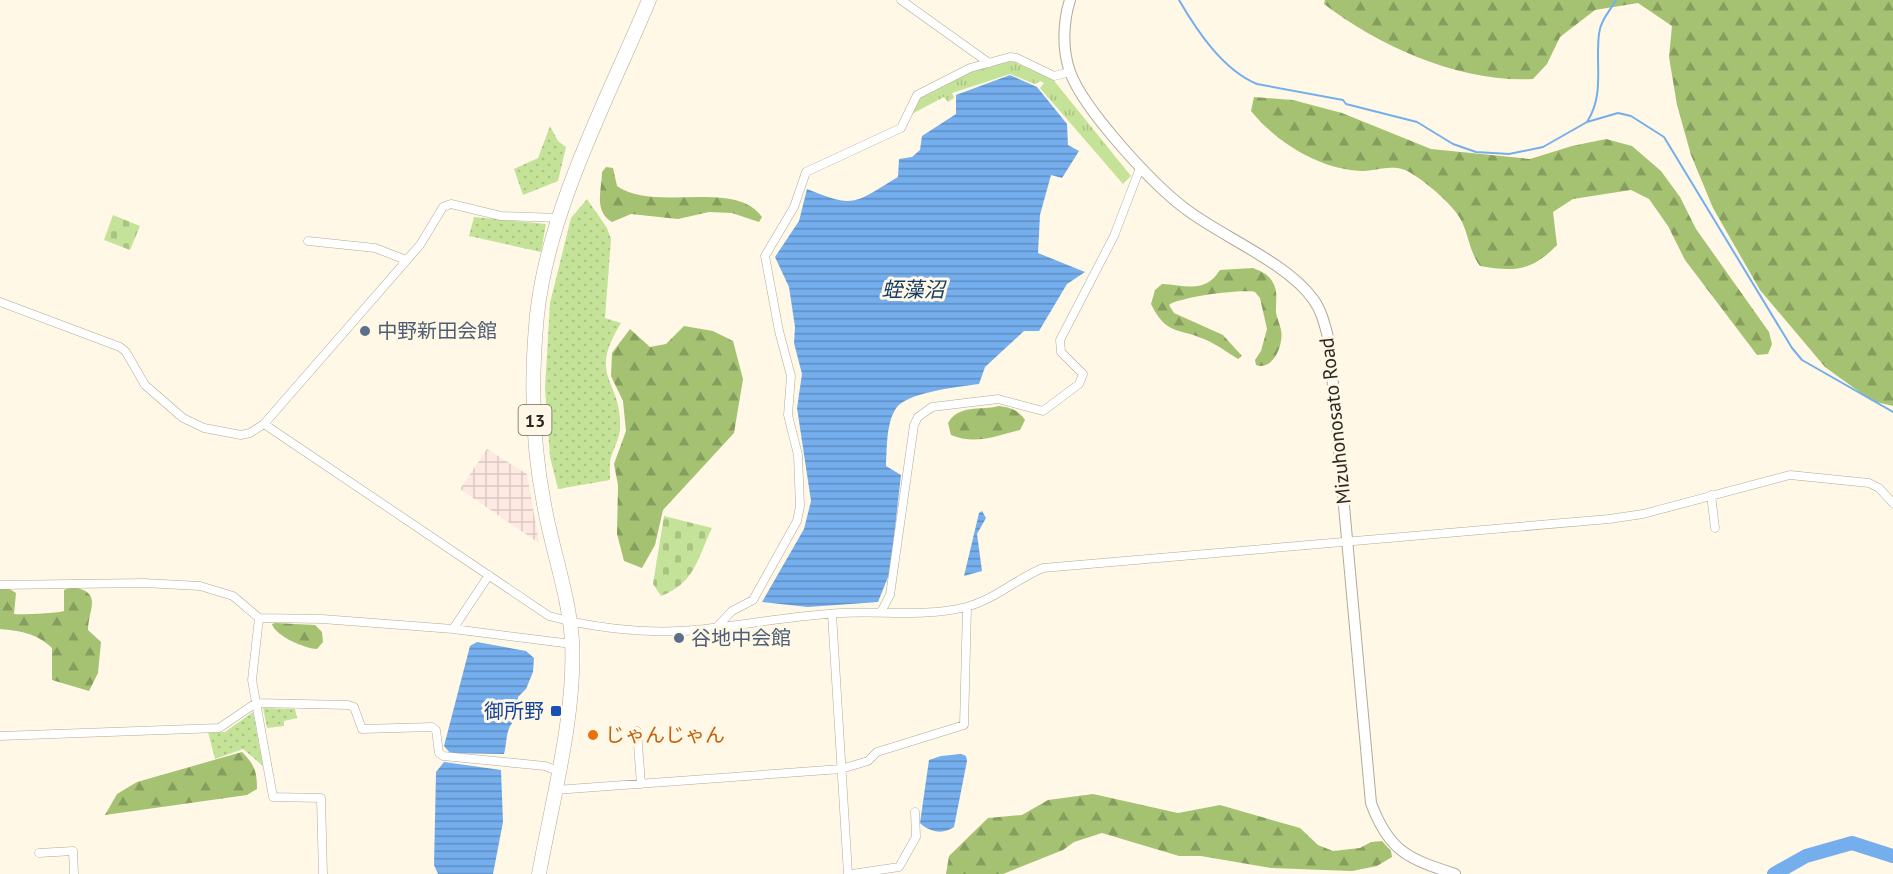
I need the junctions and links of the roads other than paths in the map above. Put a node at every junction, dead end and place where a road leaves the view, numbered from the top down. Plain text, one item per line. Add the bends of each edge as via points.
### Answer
1 (650, 0) edge
2 (901, 0) edge
3 (1070, 0) edge
4 (989, 63) junction
5 (1070, 72) junction
6 (1140, 168) junction
7 (560, 218) junction
8 (308, 241) dead end
9 (406, 260) junction
10 (0, 302) edge
11 (264, 424) junction
12 (1711, 495) junction
13 (1893, 503) edge
14 (1715, 528) dead end
15 (1347, 541) junction
16 (489, 575) junction
17 (0, 585) edge
18 (967, 607) junction
19 (881, 612) junction
20 (832, 614) junction
21 (259, 618) junction
22 (570, 621) junction
23 (717, 627) junction
24 (453, 629) junction
25 (572, 644) junction
26 (256, 703) junction
27 (638, 731) dead end
28 (0, 736) edge
29 (841, 769) junction
30 (558, 771) junction
31 (641, 784) junction
32 (555, 790) junction
33 (915, 812) dead end
34 (39, 854) dead end
35 (74, 874) edge
36 (323, 874) edge
37 (539, 874) edge
38 (850, 874) edge
39 (1455, 874) edge

1 - 7 highway, 13
2 - 4 street
3 - 5 street, Mizuhonosato Road via 1064,29
4 - 5 street via 1017,58 1054,76
4 - 23 street via 961,72 917,95 901,128 802,177 794,207 765,256 791,376 788,415 798,455 800,506 797,521 753,600 732,610
5 - 6 street, Mizuhonosato Road via 1080,91
6 - 15 street, Mizuhonosato Road via 1188,211 1289,276 1313,299 1329,341
6 - 19 street via 1113,237 1060,340 1060,352 1083,374 1079,384 1043,411 998,399 932,407 918,417 890,595
7 - 9 street via 501,216 446,205
7 - 22 highway, 13 via 537,313 534,399 539,477
8 - 9 street via 375,248
9 - 11 street
10 - 11 street via 120,347 145,385 164,404 204,428 246,434
11 - 16 street
12 - 13 street via 1806,474 1869,483 1880,488
12 - 14 street
12 - 15 street via 1609,519
15 - 18 street via 1043,568
15 - 39 street, Mizuhonosato Road via 1371,803 1377,820 1395,846 1414,861
16 - 22 street via 549,616
16 - 24 street
17 - 21 street via 200,586 233,596
18 - 19 street
18 - 29 street via 964,725 877,752 868,761
19 - 20 street
20 - 23 street
20 - 29 street
21 - 24 street
21 - 26 street via 252,680
22 - 23 street via 648,630
22 - 25 highway, 13
24 - 25 street
25 - 30 highway, 13 via 571,695
26 - 28 street via 219,728
26 - 30 street via 348,705 354,707 362,729 432,727 443,756 545,766
26 - 36 street via 273,797 321,798
27 - 31 street
29 - 31 street
29 - 38 street
30 - 32 highway, 13
31 - 32 street
32 - 37 highway, 13
33 - 38 street via 916,837 899,867
34 - 35 street via 73,851

